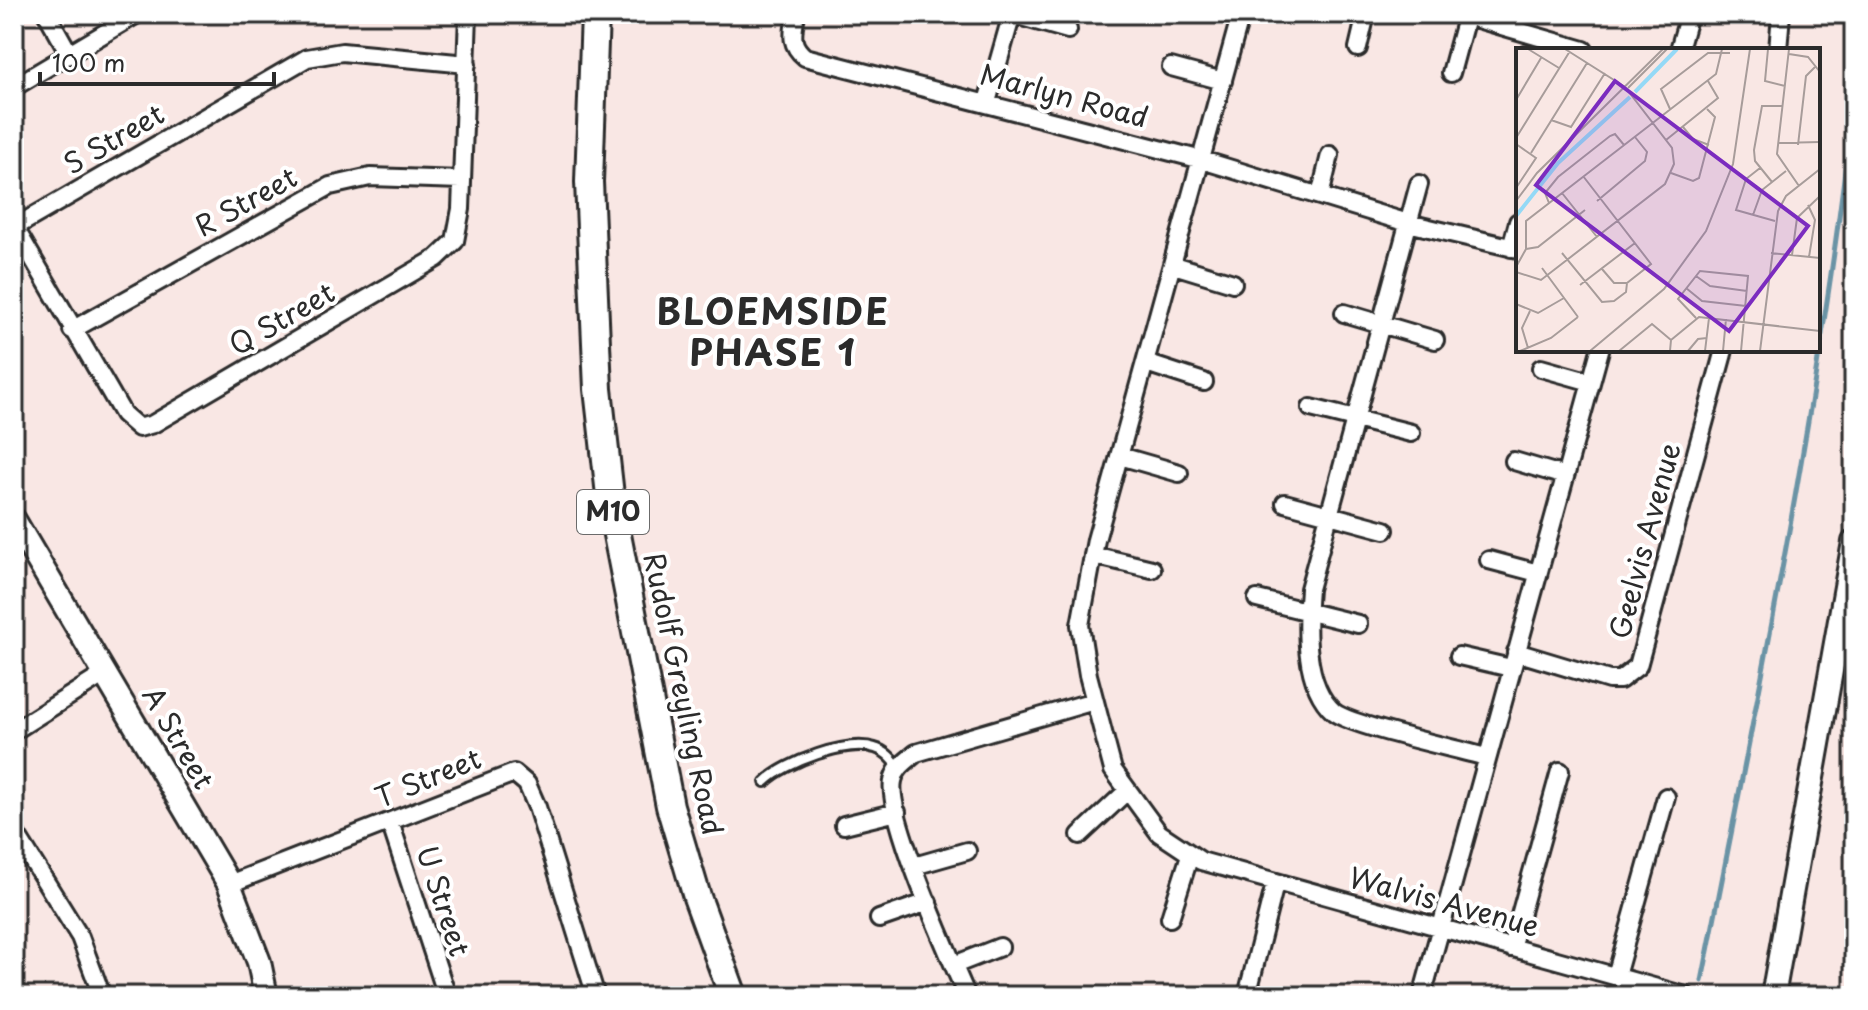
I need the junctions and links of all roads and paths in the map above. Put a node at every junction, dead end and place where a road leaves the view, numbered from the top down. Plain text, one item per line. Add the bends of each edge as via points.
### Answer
1 (47, 14) edge
2 (137, 14) edge
3 (468, 14) edge
4 (595, 14) edge
5 (796, 14) edge
6 (1012, 14) edge
7 (1241, 14) edge
8 (1366, 14) edge
9 (1689, 14) edge
10 (1781, 14) edge
11 (1465, 15) edge
12 (1068, 30) dead end
13 (1562, 47) edge
14 (1358, 48) dead end
15 (1680, 48) edge
16 (1778, 48) edge
17 (70, 55) junction
18 (467, 64) junction
19 (1171, 67) dead end
20 (1451, 73) dead end
21 (1223, 81) junction
22 (14, 87) edge
23 (987, 102) junction
24 (1330, 155) dead end
25 (1202, 160) junction
26 (462, 180) junction
27 (1419, 184) dead end
28 (1320, 196) junction
29 (1408, 223) junction
30 (14, 227) edge
31 (1514, 248) edge
32 (1174, 265) junction
33 (1233, 283) dead end
34 (1344, 313) dead end
35 (1381, 324) junction
36 (72, 330) junction
37 (1435, 340) dead end
38 (1599, 352) edge
39 (1723, 352) edge
40 (1146, 363) junction
41 (1541, 368) dead end
42 (1204, 382) dead end
43 (1591, 382) junction
44 (1311, 408) dead end
45 (1356, 419) junction
46 (1411, 433) dead end
47 (1120, 456) junction
48 (1514, 461) dead end
49 (1179, 473) dead end
50 (1565, 476) junction
51 (1285, 503) dead end
52 (1330, 514) junction
53 (14, 520) edge
54 (1385, 530) dead end
55 (1854, 542) edge
56 (1093, 555) junction
57 (1489, 560) dead end
58 (1152, 569) dead end
59 (1538, 573) junction
60 (1257, 599) dead end
61 (1307, 613) junction
62 (1358, 624) dead end
63 (1459, 656) dead end
64 (1514, 660) junction
65 (106, 673) junction
66 (1094, 701) junction
67 (14, 731) edge
68 (1486, 757) junction
69 (899, 767) junction
70 (1560, 771) dead end
71 (765, 782) dead end
72 (1127, 791) junction
73 (1666, 797) dead end
74 (897, 812) junction
75 (390, 822) junction
76 (844, 825) dead end
77 (14, 831) edge
78 (1080, 835) dead end
79 (967, 851) dead end
80 (1190, 855) junction
81 (914, 866) junction
82 (229, 884) junction
83 (1275, 884) junction
84 (928, 902) junction
85 (1170, 918) dead end
86 (879, 919) dead end
87 (1441, 928) junction
88 (1000, 947) dead end
89 (1511, 948) junction
90 (954, 965) junction
91 (1616, 976) junction
92 (1771, 993) edge
93 (962, 995) edge
94 (102, 996) edge
95 (266, 996) edge
96 (447, 996) edge
97 (596, 996) edge
98 (733, 996) edge
99 (1247, 996) edge
100 (1422, 996) edge
101 (1686, 996) edge

1 - 17 street
2 - 17 street
3 - 18 street, Q Street
4 - 98 main road, Rudolf Greyling Road / M10 via 589,182 598,389 611,504 670,806
5 - 23 street, Marlyn Road via 792,41 805,57
6 - 12 street
6 - 23 street
7 - 21 street, Walvis Avenue
8 - 14 street
9 - 15 street
10 - 16 street
11 - 13 street
11 - 20 street
17 - 22 street
18 - 26 street, Q Street
18 - 30 street, S Street via 342,52 307,58
19 - 21 street
21 - 25 street, Walvis Avenue
23 - 25 street, Marlyn Road
24 - 28 street
25 - 28 street, Marlyn Road
25 - 32 street, Walvis Avenue
26 - 36 street, R Street via 370,177 330,186
26 - 36 street, Q Street via 455,241 437,258 145,427 123,414
27 - 29 street
28 - 29 street, Marlyn Road
29 - 31 street, Marlyn Road
29 - 35 street
30 - 36 street, Q Street
32 - 33 street
32 - 40 street, Walvis Avenue
34 - 35 street
35 - 37 street
35 - 45 street
38 - 43 street
39 - 64 street, Geelvis Avenue via 1638,666 1620,680 1609,680
40 - 42 street
40 - 47 street, Walvis Avenue
41 - 43 street
43 - 50 street
44 - 45 street
45 - 46 street
45 - 52 street
47 - 49 street
47 - 56 street, Walvis Avenue
48 - 50 street
50 - 59 street
51 - 52 street
52 - 54 street
52 - 61 street
53 - 65 street, A Street
55 - 92 street
56 - 58 street
56 - 66 street, Walvis Avenue via 1080,625
57 - 59 street
59 - 64 street
60 - 61 street
61 - 62 street
61 - 68 street via 1307,652 1331,710 1344,719
63 - 64 street, Geelvis Avenue
64 - 68 street
65 - 67 street
65 - 82 street, A Street
66 - 69 street via 916,753
66 - 72 street, Walvis Avenue via 1113,770
68 - 87 street
69 - 71 lane via 873,746 851,747 789,765
69 - 74 street via 893,781
70 - 89 street
72 - 78 street
72 - 80 street, Walvis Avenue via 1159,833
73 - 91 street
74 - 76 street
74 - 81 street
75 - 82 street, T Street
75 - 96 street, U Street
75 - 97 street, T Street via 500,776 520,777 537,807
77 - 94 street via 80,937
79 - 81 street
80 - 83 street, Walvis Avenue
80 - 85 street
81 - 84 street
82 - 95 street, A Street via 259,962
83 - 87 street, Walvis Avenue
83 - 99 street
84 - 86 street
84 - 90 street
87 - 89 street, Walvis Avenue
87 - 100 street
88 - 90 street
89 - 91 street, Walvis Avenue
90 - 93 street
91 - 101 street, Walvis Avenue

